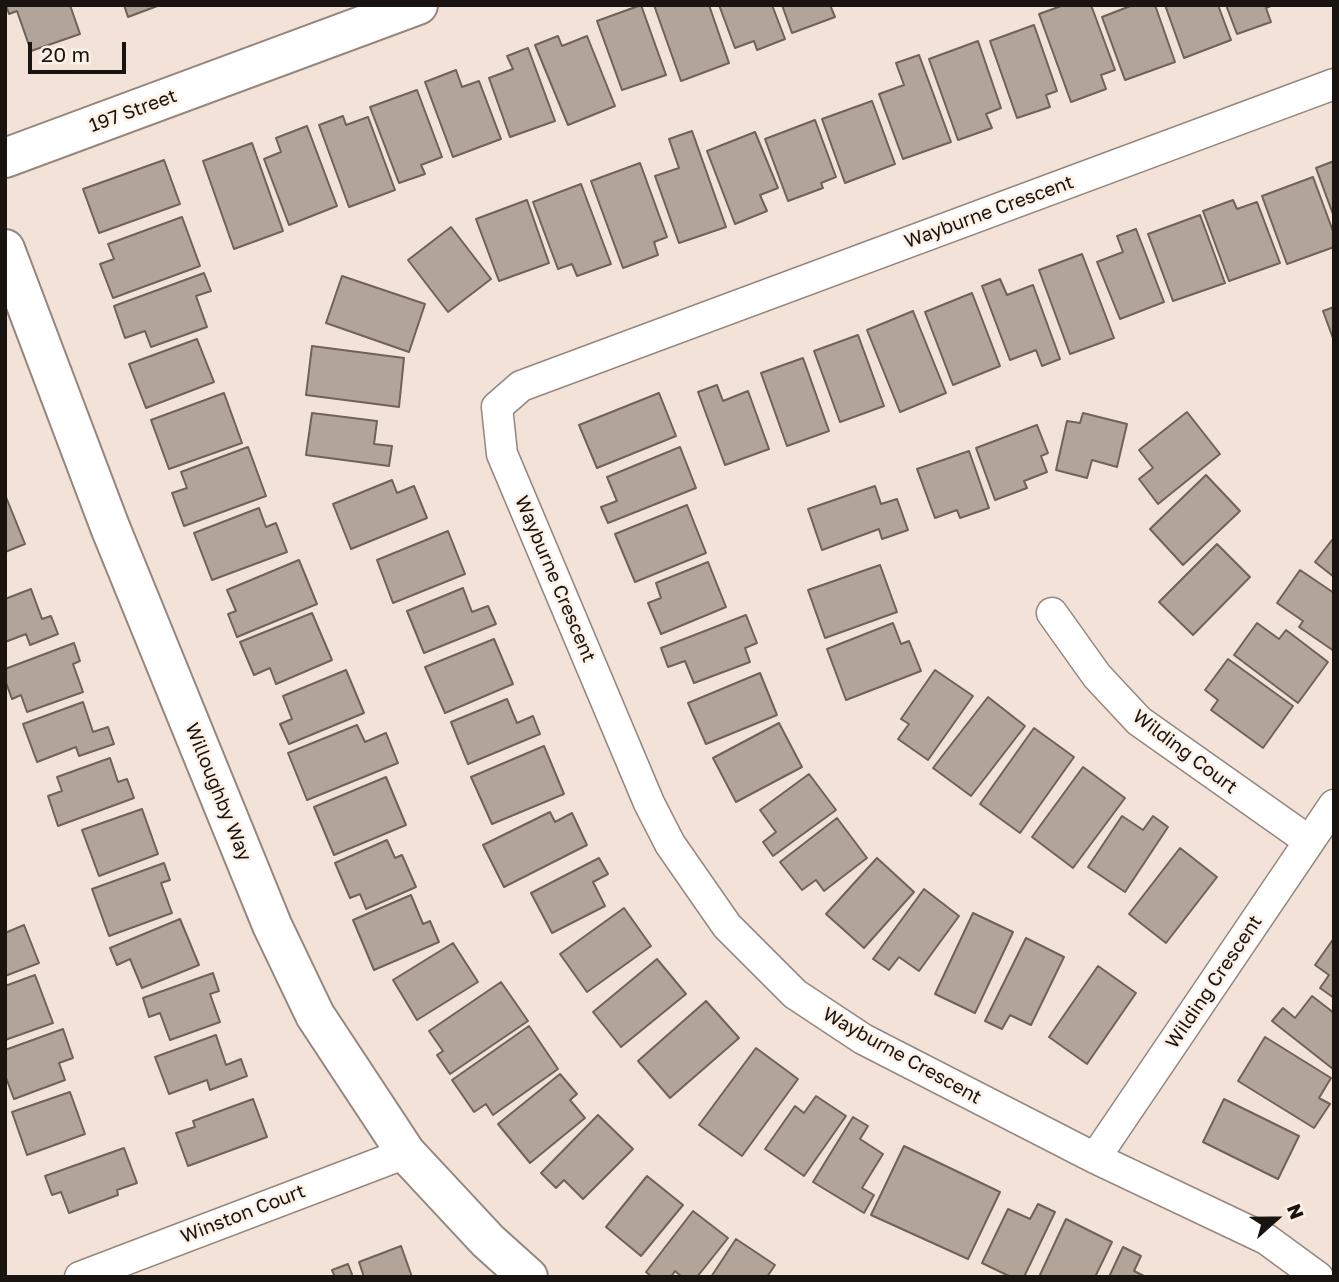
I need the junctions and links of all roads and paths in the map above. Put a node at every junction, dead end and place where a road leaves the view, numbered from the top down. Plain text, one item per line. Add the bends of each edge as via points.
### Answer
1 (418, 5) edge
2 (1334, 84) edge
3 (5, 158) edge
4 (5, 249) edge
5 (1052, 613) dead end
6 (1334, 805) edge
7 (1309, 841) junction
8 (406, 1153) junction
9 (1095, 1158) junction
10 (80, 1277) edge
11 (528, 1277) edge
12 (1318, 1277) edge

1 - 3 street, 197 Street
2 - 9 street, Wayburne Crescent via 521,386 497,407 502,454 649,803 670,844 727,926 795,994 832,1020
4 - 8 street, Willoughby Way via 110,527 272,925 315,1014
5 - 7 street, Wilding Court via 1097,676 1139,720
6 - 7 street, Wilding Crescent
7 - 9 street, Wilding Crescent
8 - 10 street, Winston Court
8 - 11 street, Willoughby Way
9 - 12 street, Wayburne Crescent via 1266,1239

